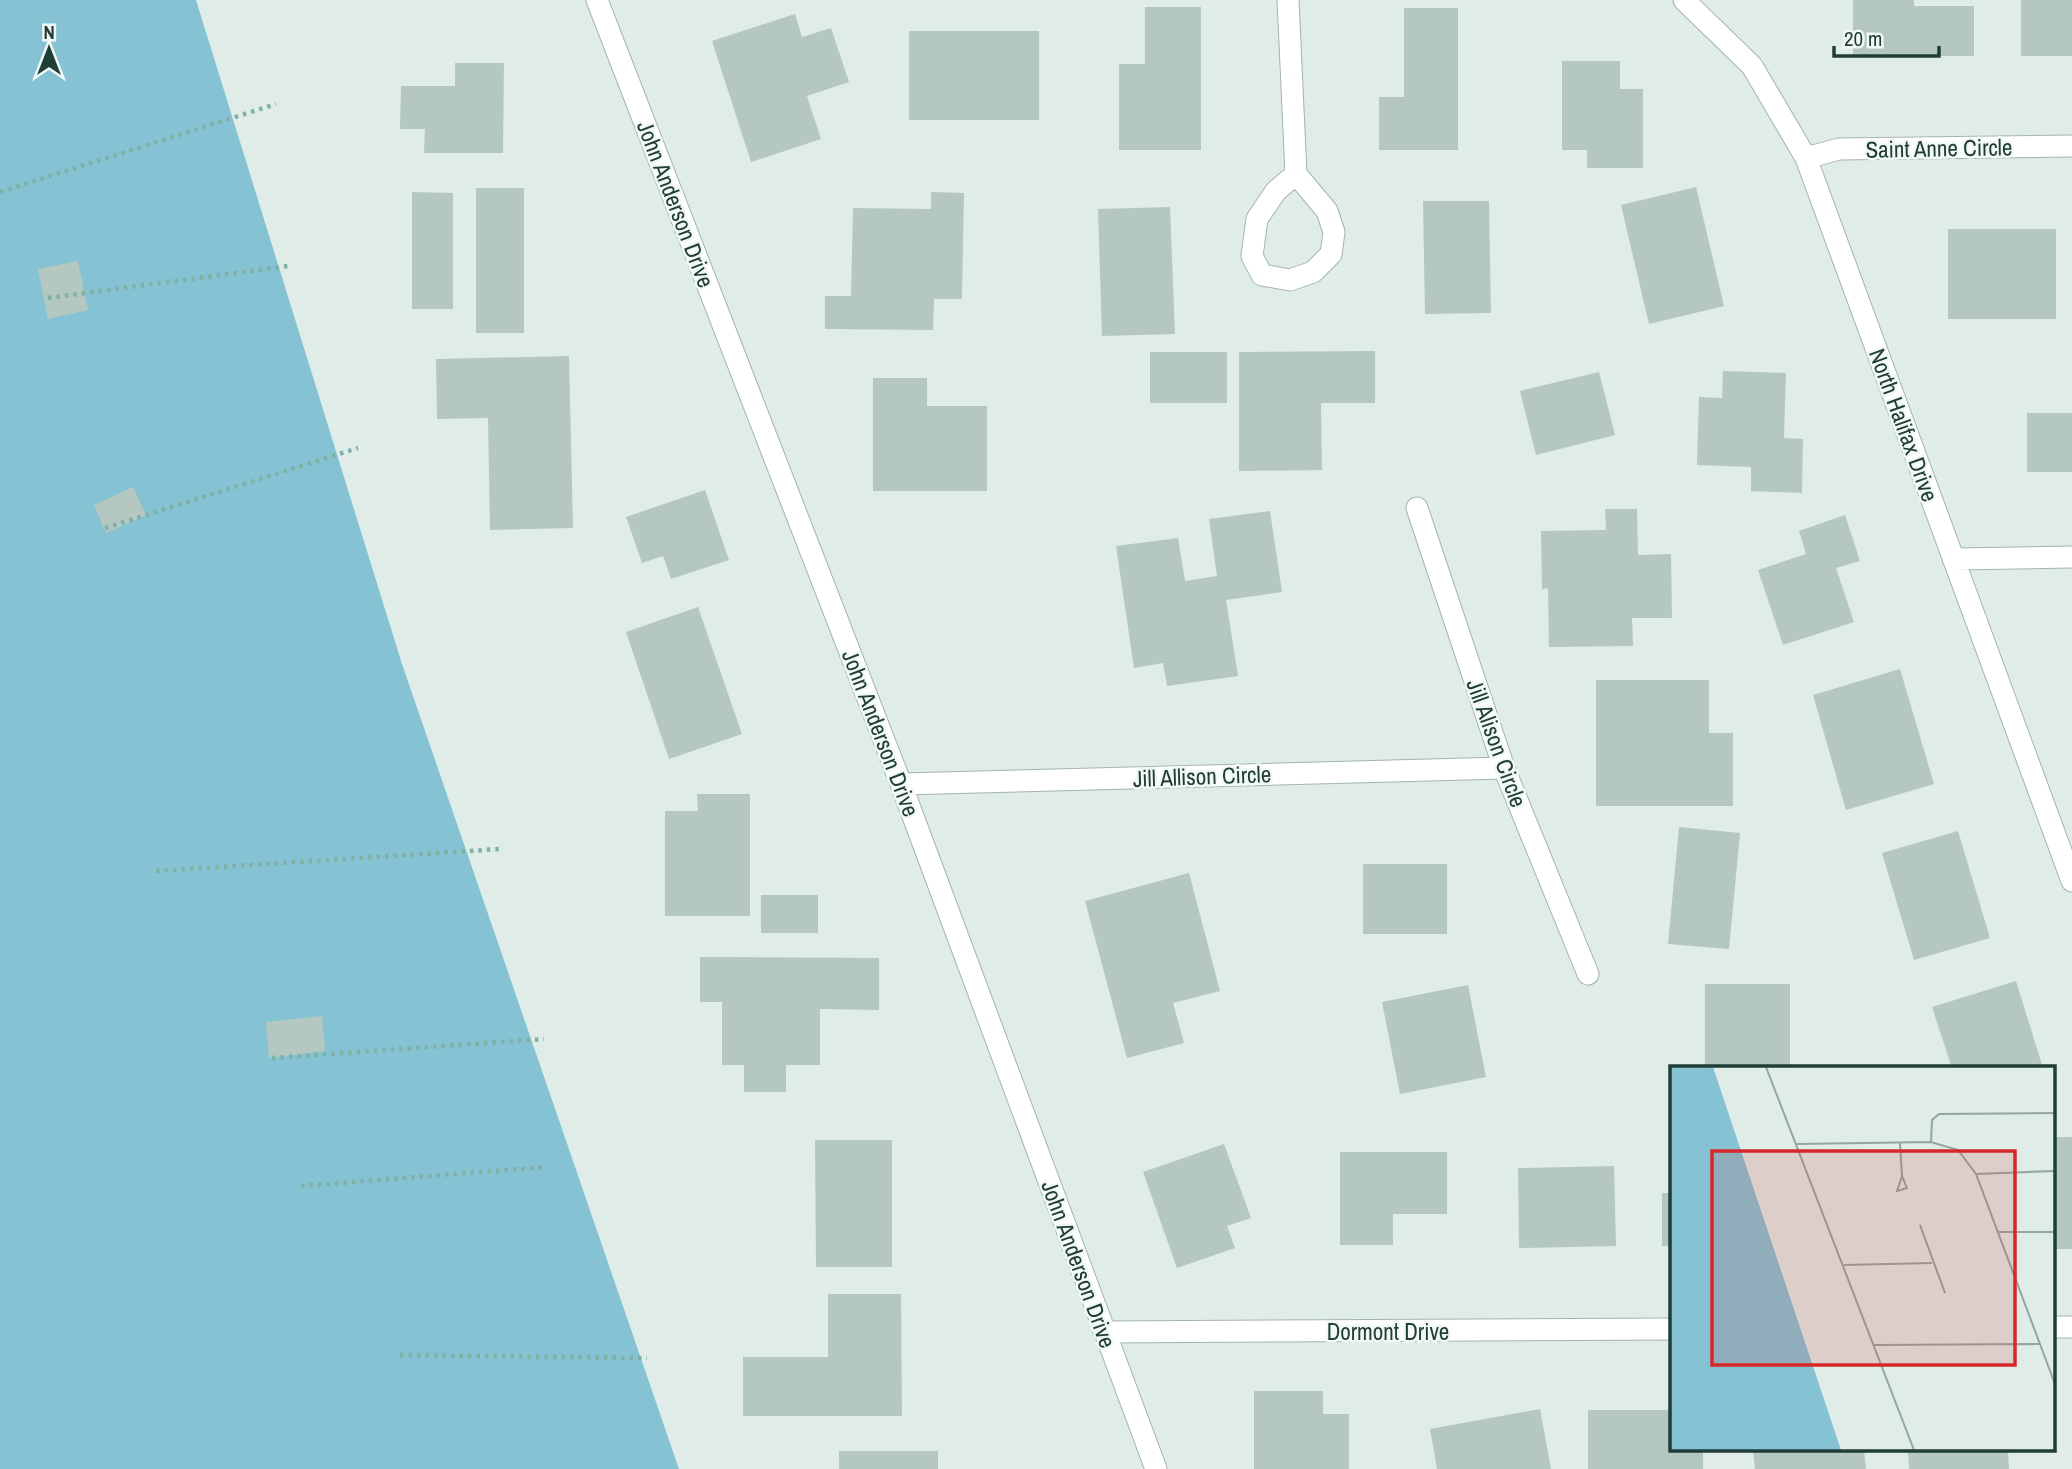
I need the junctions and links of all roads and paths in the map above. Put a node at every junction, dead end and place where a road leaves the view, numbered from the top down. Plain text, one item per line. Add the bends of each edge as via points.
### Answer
1 (597, 0) edge
2 (1288, 0) edge
3 (1684, 0) edge
4 (276, 104) dead end
5 (2072, 146) edge
6 (1806, 158) junction
7 (1296, 174) junction
8 (0, 192) edge
9 (288, 266) dead end
10 (48, 298) dead end
11 (358, 448) dead end
12 (1417, 508) dead end
13 (105, 528) dead end
14 (2072, 557) edge
15 (1953, 559) junction
16 (1504, 768) junction
17 (901, 785) junction
18 (500, 849) dead end
19 (156, 872) dead end
20 (2072, 881) edge
21 (1588, 974) dead end
22 (544, 1039) dead end
23 (272, 1058) dead end
24 (546, 1167) dead end
25 (301, 1186) dead end
26 (2054, 1327) edge
27 (2072, 1327) edge
28 (1670, 1329) edge
29 (1104, 1332) junction
30 (400, 1355) dead end
31 (647, 1358) dead end
32 (1156, 1469) edge

1 - 17 street, John Anderson Drive
2 - 7 street
3 - 6 street, North Halifax Drive via 1752,66
4 - 8 path
5 - 6 street, Saint Anne Circle via 1839,149
6 - 15 street, North Halifax Drive
7 - 7 street via 1276,191 1257,219 1252,256 1262,275 1290,280 1313,272 1331,254 1334,232 1327,211
9 - 10 path
11 - 13 path
12 - 16 street, Jill Alison Circle
14 - 15 street
15 - 20 street, North Halifax Drive
16 - 17 street, Jill Allison Circle
16 - 21 street, Jill Alison Circle
17 - 29 street, John Anderson Drive
18 - 19 path
22 - 23 path
24 - 25 path
26 - 27 street
28 - 29 street, Dormont Drive
29 - 32 street, John Anderson Drive
30 - 31 path

